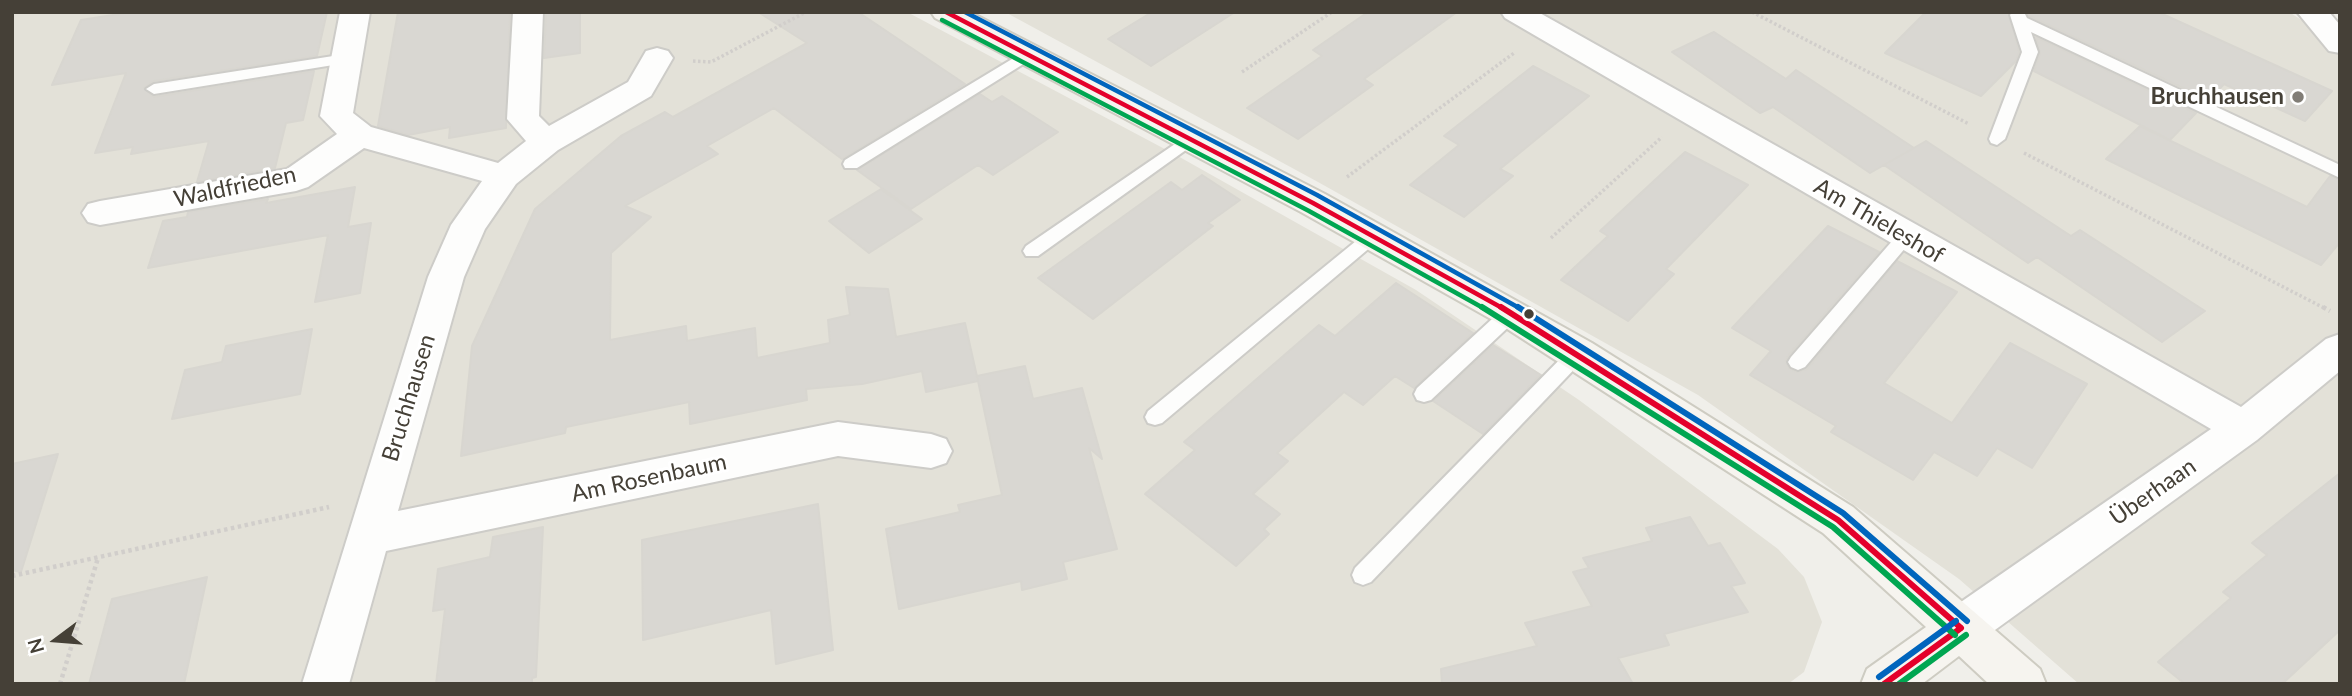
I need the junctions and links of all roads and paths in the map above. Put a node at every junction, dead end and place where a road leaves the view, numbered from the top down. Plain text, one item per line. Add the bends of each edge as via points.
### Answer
1 (355, 12) edge
2 (528, 12) edge
3 (806, 12) edge
4 (946, 12) edge
5 (1332, 12) edge
6 (1752, 12) edge
7 (2312, 12) edge
8 (2018, 17) edge
9 (1531, 21) edge
10 (2340, 44) edge
11 (1027, 55) junction
12 (657, 58) joint
13 (346, 59) junction
14 (1242, 72) dead end
15 (154, 89) dead end
16 (1689, 112) junction
17 (359, 135) junction
18 (1191, 138) junction
19 (1997, 139) junction
20 (546, 142) junction
21 (851, 164) dead end
22 (2340, 172) edge
23 (504, 176) junction
24 (1313, 203) junction
25 (100, 213) dead end
26 (1373, 236) junction
27 (1906, 236) junction
28 (1551, 238) dead end
29 (1032, 251) dead end
30 (1511, 313) junction
31 (2340, 317) edge
32 (2340, 349) edge
33 (1578, 354) junction
34 (1798, 362) dead end
35 (1424, 394) dead end
36 (1156, 416) dead end
37 (2243, 428) junction
38 (931, 452) dead end
39 (380, 496) junction
40 (368, 536) junction
41 (98, 558) junction
42 (1363, 575) dead end
43 (12, 576) edge
44 (1961, 628) junction
45 (60, 684) edge
46 (325, 684) edge
47 (1884, 684) edge
48 (2022, 684) edge

1 - 13 street
2 - 20 street via 523,119
3 - 12 path via 711,62
4 - 11 street
5 - 14 path
6 - 19 path
7 - 10 street
8 - 19 lane via 2030,52
8 - 22 lane
9 - 16 street, Am Thieleshof
9 - 24 path
11 - 18 street
11 - 21 lane
12 - 20 street, Bruchhausen via 640,89
13 - 15 lane
13 - 17 street via 336,116
16 - 27 street, Am Thieleshof
16 - 28 path
17 - 23 street
17 - 25 street, Waldfrieden via 296,179
18 - 24 street
18 - 29 lane
19 - 31 path
20 - 23 street, Bruchhausen
23 - 39 street, Bruchhausen via 469,225 446,277
24 - 26 street
26 - 30 street
26 - 36 lane
27 - 34 lane
27 - 37 street, Am Thieleshof
30 - 33 street
30 - 35 lane
32 - 37 street, Überhaan
33 - 42 lane
33 - 44 street via 1838,520
37 - 44 street, Überhaan
38 - 40 street, Am Rosenbaum via 838,439
39 - 40 street, Bruchhausen
39 - 41 path
40 - 46 street, Bruchhausen
41 - 43 path
41 - 45 path
44 - 47 street
44 - 48 street

